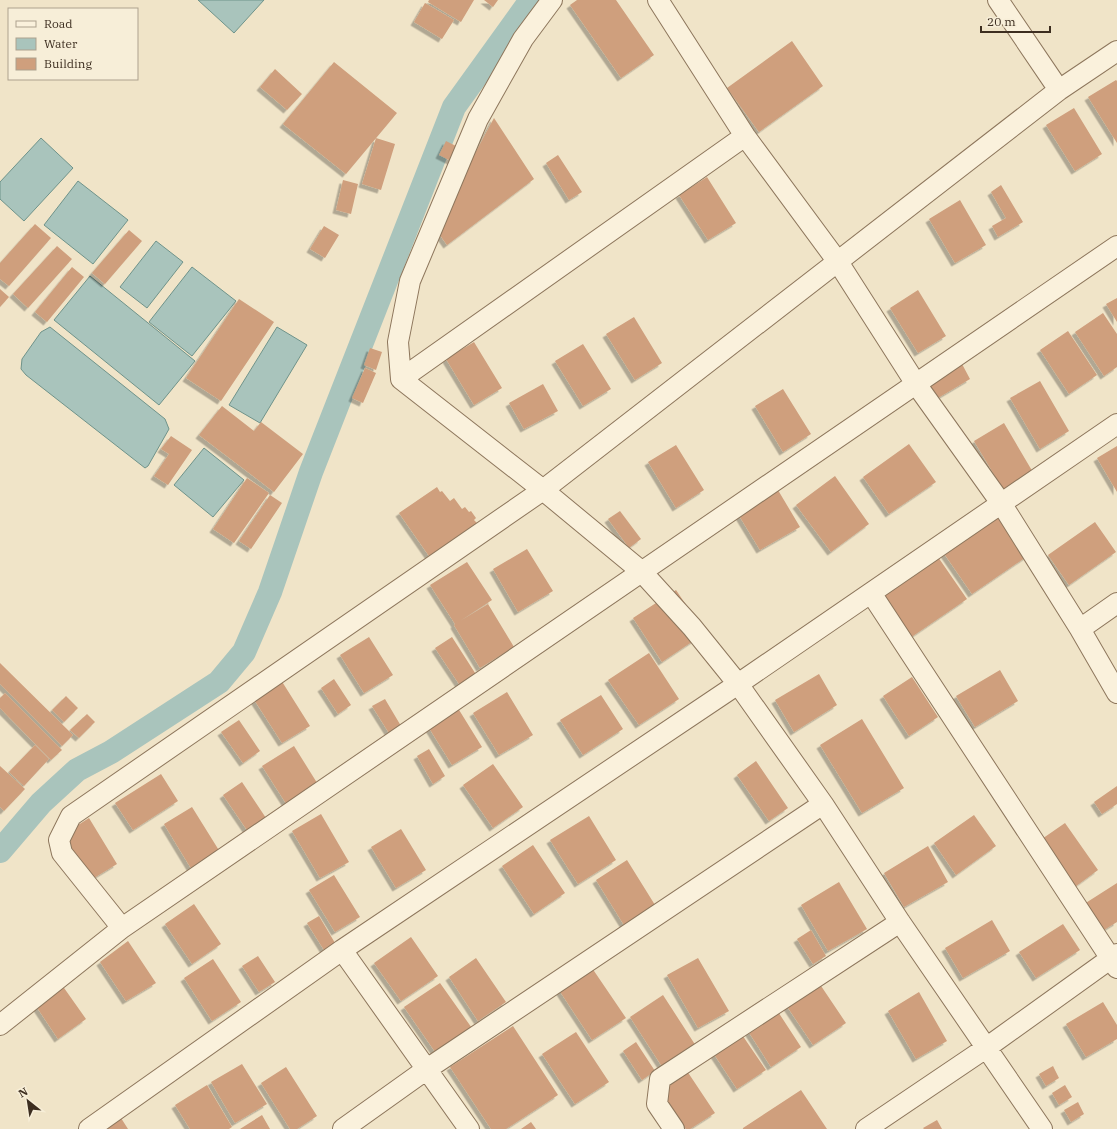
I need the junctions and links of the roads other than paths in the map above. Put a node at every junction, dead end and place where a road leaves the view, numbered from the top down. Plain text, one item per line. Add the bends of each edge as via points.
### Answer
1 (552, 0) edge
2 (658, 0) edge
3 (998, 0) edge
4 (1117, 51) edge
5 (1059, 90) junction
6 (745, 136) junction
7 (1117, 246) edge
8 (838, 262) junction
9 (401, 379) junction
10 (916, 384) junction
11 (1117, 424) edge
12 (543, 490) junction
13 (1001, 503) junction
14 (641, 572) junction
15 (871, 593) junction
16 (1117, 603) edge
17 (1080, 629) junction
18 (738, 684) junction
19 (1117, 692) edge
20 (823, 804) junction
21 (900, 922) junction
22 (122, 928) junction
23 (342, 950) junction
24 (1115, 960) edge
25 (0, 1025) edge
26 (986, 1048) junction
27 (427, 1069) junction
28 (89, 1129) edge
29 (343, 1129) edge
30 (469, 1129) edge
31 (674, 1129) edge
32 (866, 1129) edge
33 (1042, 1129) edge

1 - 9 street via 523,39 478,119 410,281 398,342
2 - 6 street
3 - 5 street
4 - 5 street
5 - 8 street
6 - 8 street
6 - 9 street
7 - 10 street
8 - 10 street
8 - 12 street
9 - 12 street
10 - 13 street
10 - 14 street
11 - 13 street
12 - 14 street
12 - 22 street via 71,816 59,840 62,853
13 - 15 street
13 - 17 street
14 - 18 street via 692,627
14 - 22 street
15 - 18 street
15 - 24 street
16 - 17 street
17 - 19 street
18 - 20 street
18 - 23 street
20 - 21 street
20 - 27 street
21 - 26 street
21 - 31 street via 660,1079 657,1104
22 - 25 street
23 - 27 street
23 - 28 street
24 - 26 street
26 - 32 street
26 - 33 street
27 - 29 street
27 - 30 street

